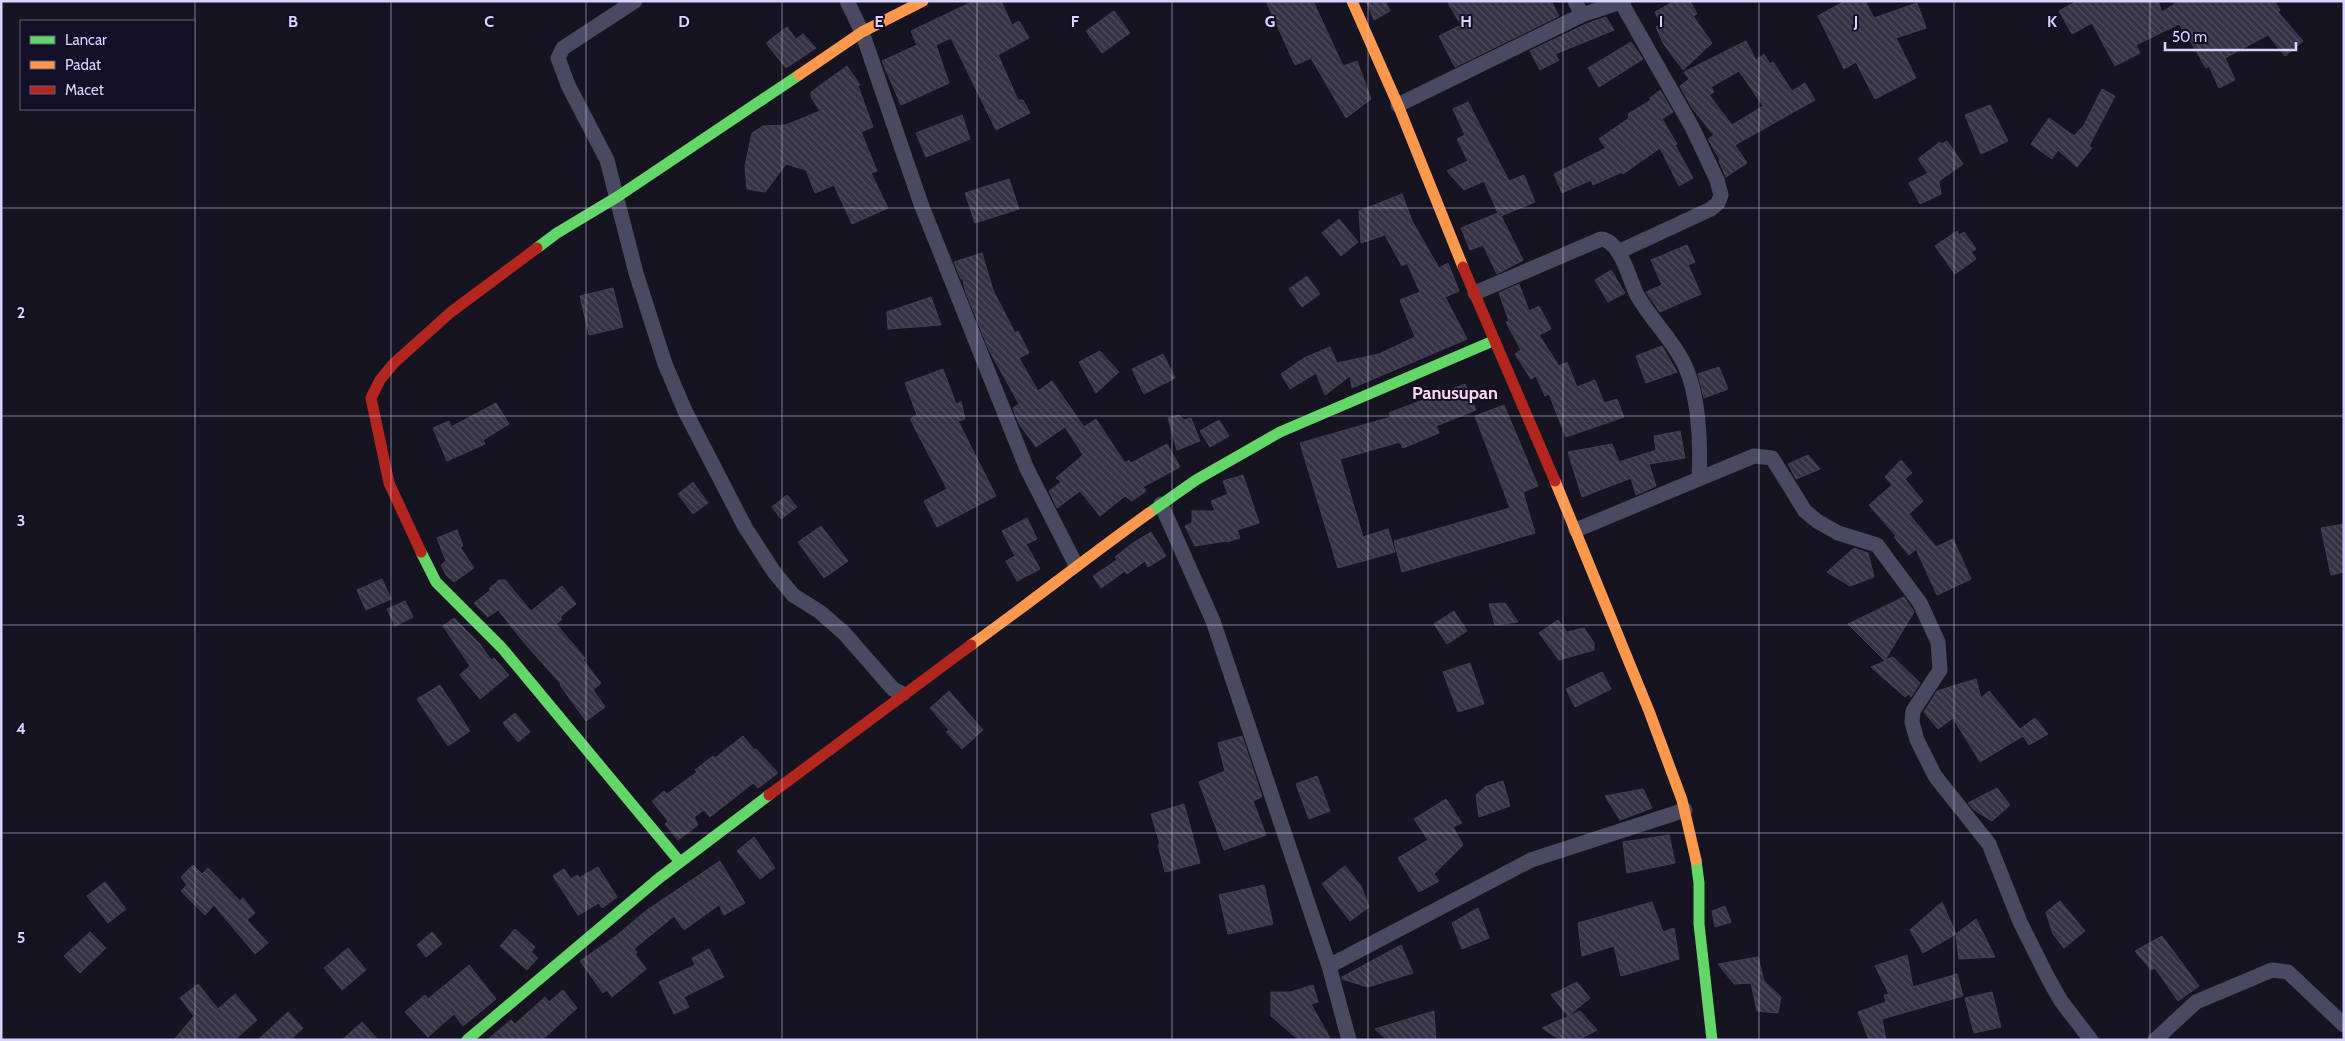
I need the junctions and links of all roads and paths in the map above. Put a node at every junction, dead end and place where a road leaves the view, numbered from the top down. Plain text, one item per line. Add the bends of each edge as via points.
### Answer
1 (635, 1) edge
2 (847, 1) edge
3 (924, 1) edge
4 (1352, 1) edge
5 (1623, 2) edge
6 (1579, 8) edge
7 (862, 32) junction
8 (1398, 105) junction
9 (616, 197) junction
10 (1618, 252) junction
11 (1474, 293) junction
12 (1492, 340) junction
13 (1699, 478) junction
14 (1161, 504) junction
15 (1576, 530) junction
16 (1076, 566) junction
17 (903, 694) junction
18 (1685, 810) junction
19 (680, 862) junction
20 (1330, 966) junction
21 (2344, 1025) edge
22 (467, 1040) edge
23 (1349, 1040) edge
24 (1712, 1040) edge
25 (2091, 1040) edge
26 (2155, 1040) edge

1 - 9 street via 563,48 558,58 607,160
2 - 7 street
3 - 7 street
4 - 8 street
5 - 6 street
5 - 10 street via 1692,127 1721,195 1711,209
6 - 8 street
7 - 9 street
7 - 16 street via 921,204 1027,469
8 - 11 street
9 - 17 street via 665,364 685,411 745,526 793,595 844,633 893,689
9 - 19 street via 558,233 450,312 394,363 371,398 389,483 436,582 502,648 558,712
10 - 11 street via 1612,242 1602,239
10 - 13 street via 1637,294 1682,359 1700,426
11 - 12 street
12 - 14 street via 1280,432 1212,469
12 - 15 street
13 - 15 street
13 - 25 street via 1754,456 1772,458 1805,511 1838,534 1877,545 1920,603 1938,642 1940,670 1913,711 1917,740 1935,776 1989,844 2020,922 2048,978
14 - 16 street
14 - 20 street via 1212,621
15 - 18 street via 1650,711
16 - 17 street
17 - 19 street
18 - 20 street via 1530,860
18 - 24 street via 1699,883 1699,924
19 - 22 street
20 - 23 street
21 - 26 street via 2288,972 2272,970 2196,1002

